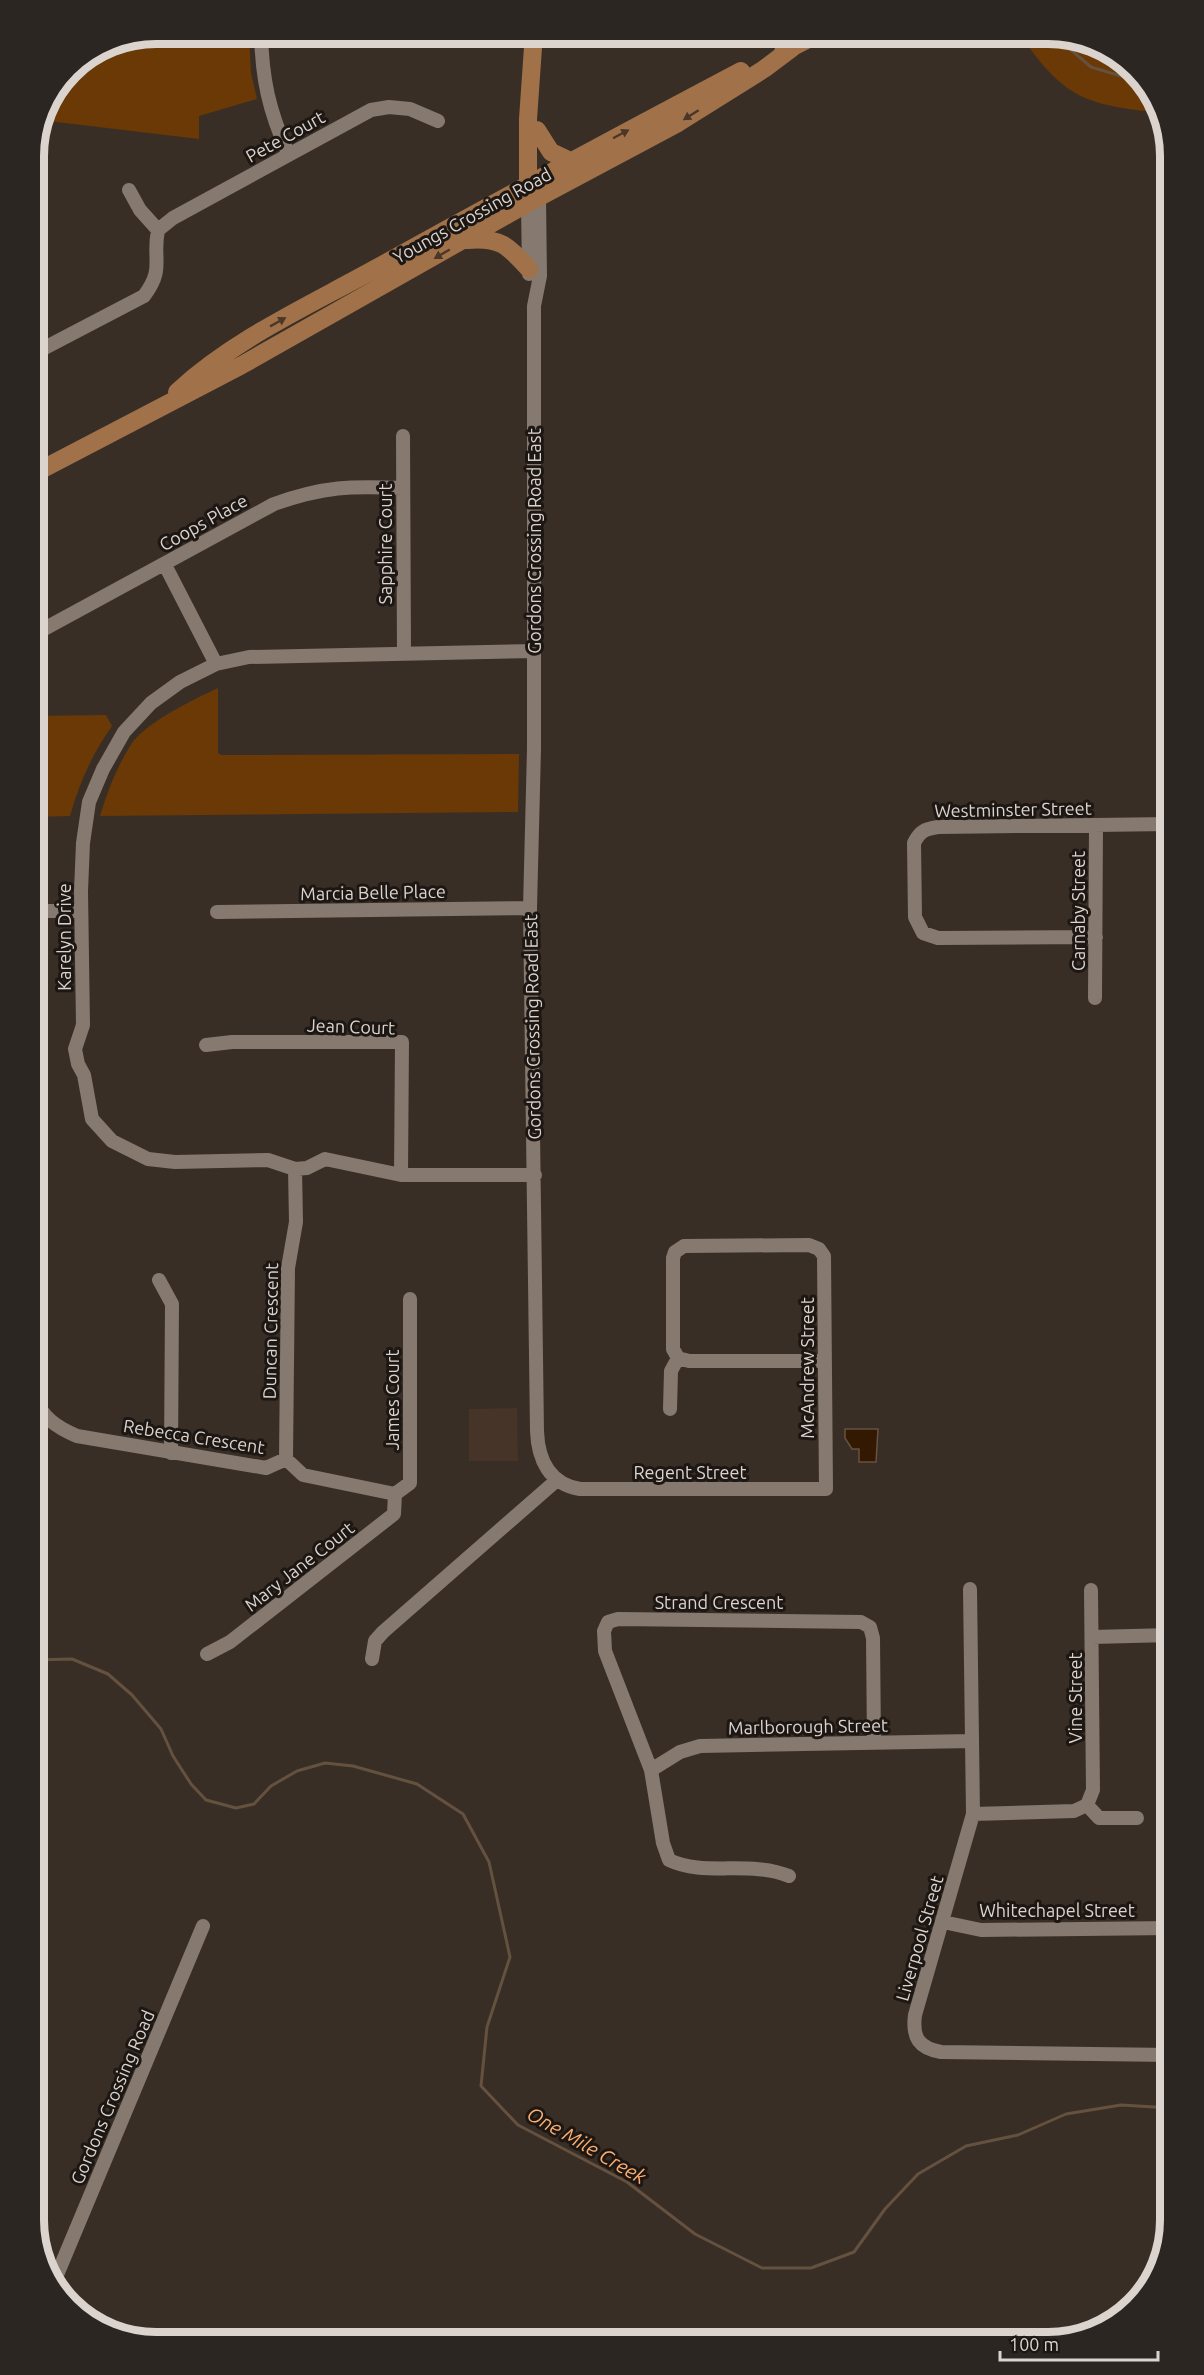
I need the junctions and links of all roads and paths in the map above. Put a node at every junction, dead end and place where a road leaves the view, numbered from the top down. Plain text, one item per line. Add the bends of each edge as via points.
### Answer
1 (261, 44) edge
2 (534, 44) edge
3 (799, 44) edge
4 (792, 48) junction
5 (534, 65) junction
6 (438, 121) dead end
7 (537, 130) junction
8 (288, 153) junction
9 (570, 161) junction
10 (129, 190) dead end
11 (533, 192) junction
12 (158, 230) junction
13 (466, 240) junction
14 (529, 269) junction
15 (534, 306) junction
16 (44, 348) edge
17 (228, 353) junction
18 (242, 365) junction
19 (165, 404) junction
20 (403, 436) dead end
21 (44, 468) edge
22 (403, 488) junction
23 (165, 565) junction
24 (44, 629) edge
25 (534, 651) junction
26 (404, 652) junction
27 (216, 664) junction
28 (1160, 824) edge
29 (1096, 825) junction
30 (530, 908) junction
31 (44, 911) edge
32 (81, 911) junction
33 (217, 912) dead end
34 (1096, 937) junction
35 (1095, 998) dead end
36 (206, 1045) dead end
37 (295, 1169) junction
38 (401, 1175) junction
39 (535, 1175) junction
40 (159, 1280) dead end
41 (410, 1299) dead end
42 (678, 1358) junction
43 (824, 1361) junction
44 (670, 1409) dead end
45 (44, 1416) edge
46 (171, 1453) junction
47 (286, 1459) junction
48 (557, 1480) junction
49 (826, 1489) joint
50 (394, 1494) junction
51 (970, 1588) dead end
52 (1091, 1590) dead end
53 (1160, 1635) edge
54 (1092, 1637) junction
55 (207, 1654) dead end
56 (372, 1659) dead end
57 (972, 1741) junction
58 (874, 1743) junction
59 (651, 1770) junction
60 (1087, 1805) junction
61 (973, 1814) junction
62 (1137, 1818) dead end
63 (789, 1876) dead end
64 (943, 1922) junction
65 (203, 1926) dead end
66 (1160, 1928) edge
67 (1160, 2055) edge
68 (57, 2274) edge

1 - 8 street via 265,93
2 - 5 main road
3 - 4 main road, Youngs Crossing Road
9 -> 4 main road, Youngs Crossing Road
4 -> 11 main road, Youngs Crossing Road via 678,123
5 - 7 main road
5 - 11 main road via 529,98
6 - 8 street, Pete Court via 410,109 371,110
7 - 9 main road via 551,152
7 - 11 main road
8 - 12 street, Pete Court
9 - 11 main road, Youngs Crossing Road
10 - 12 street
11 - 13 main road, Youngs Crossing Road
11 - 14 street, Gordons Crossing Road East
11 - 15 street, Gordons Crossing Road East via 540,276
17 -> 11 main road, Youngs Crossing Road via 291,315
12 - 16 street via 158,267 155,281 144,296
13 - 14 main road via 501,242 513,249
13 -> 18 main road, Youngs Crossing Road
14 - 15 street, Gordons Crossing Road East
15 - 25 street, Gordons Crossing Road East
17 - 18 main road via 233,363
17 - 19 main road, Youngs Crossing Road via 191,379
18 - 19 main road, Youngs Crossing Road
19 - 21 main road, Youngs Crossing Road
20 - 22 street, Sapphire Court
22 - 23 street, Coops Place via 335,487 310,491 274,504
22 - 26 street, Sapphire Court
23 - 24 street, Coops Place
23 - 27 street
25 - 26 street, Karelyn Drive
25 - 30 street, Gordons Crossing Road East
26 - 27 street, Karelyn Drive via 249,657
27 - 32 street, Karelyn Drive via 180,682 151,703 124,732 103,769 87,812
28 - 29 street, Westminster Street
29 - 34 street, Carnaby Street
29 - 34 street, Westminster Street via 938,827 924,829 915,843 915,917 922,933 938,938
30 - 33 street, Marcia Belle Place
30 - 39 street, Gordons Crossing Road East
31 - 32 street
32 - 37 street, Karelyn Drive via 83,1025 75,1048 92,1119 112,1142 148,1159 268,1160
34 - 35 street, Carnaby Street
36 - 38 street, Jean Court via 402,1042
37 - 38 street via 325,1159
37 - 47 street, Duncan Crescent via 296,1222 288,1268
38 - 39 street
39 - 48 street, Gordons Crossing Road East via 538,1442 543,1463
40 - 46 street via 172,1304
41 - 50 street, James Court via 410,1483
42 - 43 street
42 - 43 street, McAndrew Street via 673,1349 672,1258 679,1249 689,1245 809,1245 819,1249 825,1259
42 - 44 street via 671,1371
43 - 49 street, McAndrew Street
45 - 46 street, Rebecca Crescent via 56,1427 77,1436
46 - 47 street, Rebecca Crescent via 266,1468
47 - 50 street, Rebecca Crescent via 303,1475
48 - 49 street, Regent Street via 588,1490
48 - 56 street via 383,1632 375,1641
50 - 55 street, Mary Jane Court via 394,1514 230,1642
51 - 57 street, Liverpool Street
52 - 54 street, Vine Street
53 - 54 street
54 - 60 street, Vine Street via 1093,1790
57 - 58 street, Marlborough Street
57 - 61 street, Liverpool Street
58 - 59 street, Marlborough Street via 700,1746 680,1752
58 - 59 street, Strand Crescent via 873,1638 870,1627 861,1622 618,1619 608,1623 604,1631 605,1651
59 - 63 street via 669,1860 683,1866 770,1868
60 - 61 street via 1074,1811
60 - 62 street via 1099,1818
61 - 64 street, Liverpool Street
64 - 66 street, Whitechapel Street via 981,1930
64 - 67 street, Liverpool Street via 915,2015 913,2027 921,2045 941,2052
65 - 68 street, Gordons Crossing Road

